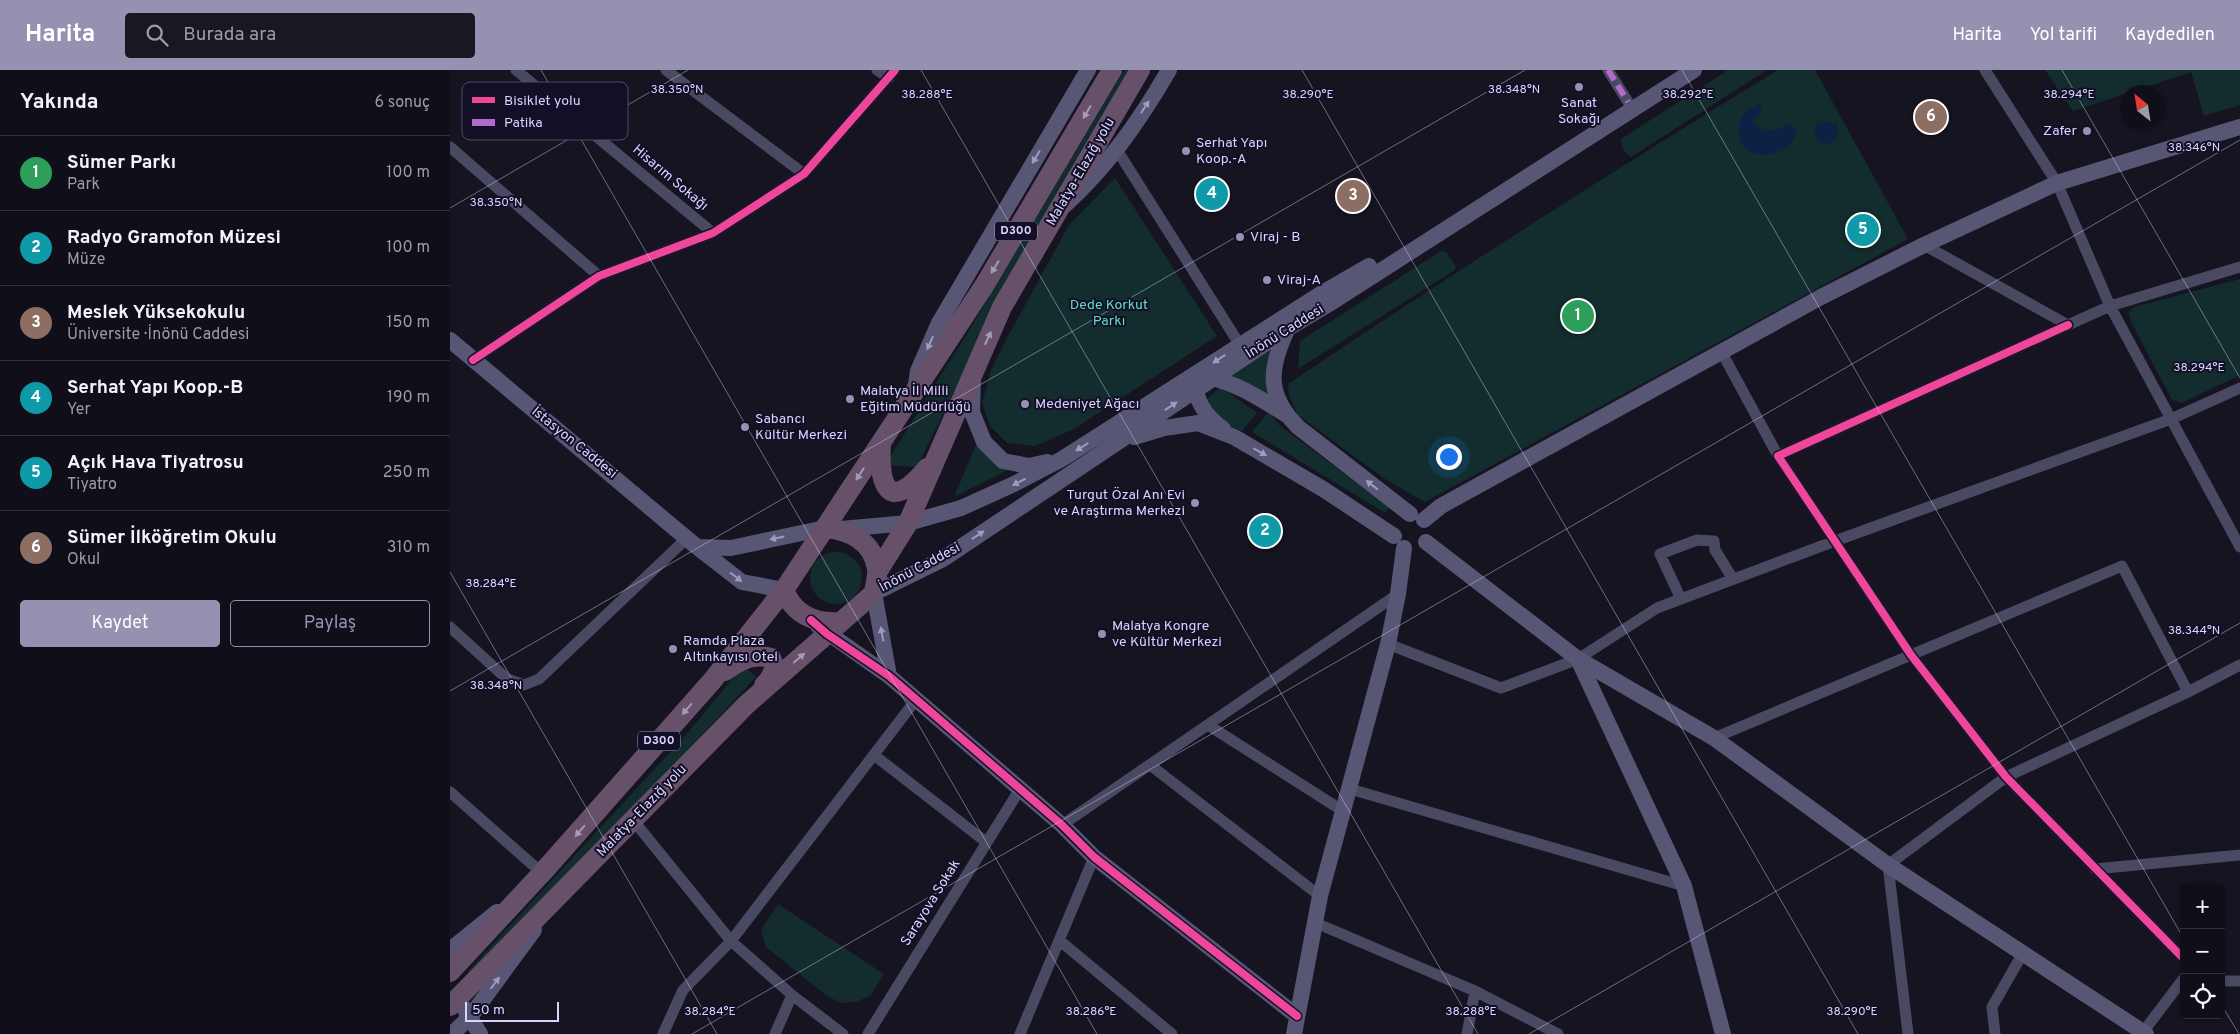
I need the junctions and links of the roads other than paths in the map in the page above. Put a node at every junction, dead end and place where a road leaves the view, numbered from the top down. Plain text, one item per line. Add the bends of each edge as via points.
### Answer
1 (516, 70) edge
2 (666, 70) edge
3 (877, 70) edge
4 (1088, 70) edge
5 (1112, 70) edge
6 (1140, 70) edge
7 (1169, 70) edge
8 (1608, 70) edge
9 (1679, 70) edge
10 (1694, 70) edge
11 (1985, 70) edge
12 (892, 74) edge
13 (531, 82) edge
14 (1628, 102) junction
15 (2240, 127) edge
16 (601, 140) edge
17 (450, 147) edge
18 (1117, 150) junction
19 (804, 174) junction
20 (2057, 183) junction
21 (1058, 211) junction
22 (713, 233) junction
23 (1924, 245) junction
24 (2240, 267) edge
25 (599, 276) junction
26 (2110, 306) junction
27 (2068, 325) junction
28 (1287, 329) junction
29 (450, 340) edge
30 (1240, 345) junction
31 (1722, 351) junction
32 (473, 360) junction
33 (973, 370) junction
34 (1214, 377) junction
35 (1195, 382) junction
36 (2240, 388) edge
37 (916, 390) junction
38 (1285, 414) junction
39 (2171, 420) junction
40 (1232, 436) junction
41 (881, 442) junction
42 (1115, 443) junction
43 (940, 451) junction
44 (1778, 456) junction
45 (1062, 459) junction
46 (1417, 517) junction
47 (908, 523) junction
48 (833, 529) junction
49 (1835, 541) junction
50 (692, 542) junction
51 (1399, 542) junction
52 (1426, 542) junction
53 (2240, 547) edge
54 (878, 571) junction
55 (1733, 579) junction
56 (784, 590) junction
57 (874, 593) junction
58 (1398, 594) junction
59 (1681, 599) junction
60 (450, 627) edge
61 (834, 628) junction
62 (1388, 644) junction
63 (1911, 655) junction
64 (1578, 659) junction
65 (2240, 665) edge
66 (889, 676) junction
67 (712, 681) junction
68 (2188, 692) junction
69 (915, 701) junction
70 (746, 705) junction
71 (1208, 725) junction
72 (1714, 738) junction
73 (874, 754) junction
74 (1150, 765) junction
75 (2006, 777) junction
76 (1020, 789) junction
77 (1350, 789) junction
78 (450, 792) edge
79 (1343, 811) junction
80 (634, 820) junction
81 (1062, 826) junction
82 (986, 842) junction
83 (2240, 855) edge
84 (1094, 857) junction
85 (1888, 865) junction
86 (2095, 869) junction
87 (542, 873) junction
88 (1684, 886) junction
89 (528, 888) junction
90 (565, 889) junction
91 (1320, 896) junction
92 (1316, 923) junction
93 (1058, 940) junction
94 (731, 941) junction
95 (450, 950) edge
96 (2023, 953) junction
97 (2180, 954) edge
98 (450, 972) edge
99 (2225, 981) edge
100 (2240, 981) edge
101 (2180, 984) edge
102 (1475, 991) junction
103 (792, 995) junction
104 (454, 1002) edge
105 (1296, 1016) junction
106 (470, 1017) junction
107 (2144, 1033) edge
108 (452, 1034) edge
109 (480, 1034) edge
110 (663, 1034) edge
111 (775, 1034) edge
112 (843, 1034) edge
113 (868, 1034) edge
114 (1020, 1034) edge
115 (1172, 1034) edge
116 (1294, 1034) edge
117 (1467, 1034) edge
118 (1558, 1034) edge
119 (1723, 1034) edge
120 (1908, 1034) edge
121 (1995, 1034) edge

1 - 13 street, Hisarım Sokağı
2 - 19 street
3 - 12 street
4 -> 37 main road via 938,323 918,371
5 -> 37 highway, Malatya-Elazığ yolu / D300 via 984,286
6 - 21 highway, Malatya-Elazığ yolu / D300
18 -> 7 main road
8 - 14 street
9 - 14 main road, İnönü Caddesi
10 - 28 main road, İnönü Caddesi
11 - 20 street
12 - 19 street
14 - 30 main road, İnönü Caddesi via 1427,232
15 - 20 main road
16 - 22 street, Hisarım Sokağı
17 - 25 street
18 - 21 main road via 1090,182
18 - 30 street
19 - 22 street
20 - 23 main road
20 - 26 street
33 -> 21 highway, Malatya-Elazığ yolu / D300 via 1002,306
22 - 25 street
23 - 27 street
23 - 31 main road
24 - 26 street
25 - 32 street
26 - 27 street
26 - 39 street
27 - 44 street
28 - 34 main road, İnönü Caddesi
28 - 38 main road via 1276,353 1273,373 1273,388
29 - 32 main road, İstasyon Caddesi
30 -> 35 main road, İnönü Caddesi
31 - 44 street
31 - 46 main road
32 - 50 main road, İstasyon Caddesi
33 - 43 highway, Malatya-Elazığ yolu / D300
33 - 45 main road via 972,412 984,442 1003,461 1029,466
34 - 35 main road, İnönü Caddesi
34 - 38 main road via 1244,388
35 - 40 main road via 1199,404 1209,419
42 -> 35 main road, İnönü Caddesi
35 -> 45 main road
36 - 39 street
37 - 41 highway, Malatya-Elazığ yolu / D300
46 -> 38 main road
39 - 49 street
39 - 53 street
40 - 42 main road via 1198,424 1164,428
40 -> 51 main road via 1323,489
41 - 43 highway via 881,477 891,490 897,492 913,485
41 -> 48 highway, Malatya-Elazığ yolu / D300
57 -> 42 main road, İnönü Caddesi via 943,559
43 - 47 highway, Malatya-Elazığ yolu / D300
44 - 49 street
45 -> 47 main road via 961,508
46 - 51 main road via 1403,516 1397,521 1394,528
46 - 52 main road via 1428,527
47 - 48 main road
47 - 54 highway, Malatya-Elazığ yolu / D300
48 -> 50 main road via 731,548
48 - 54 highway via 856,536 868,547
48 - 56 highway
49 - 55 street
49 - 63 street
50 -> 56 main road, İstasyon Caddesi via 742,582
50 - 60 street via 538,679 524,686 507,679
51 - 52 main road via 1412,549
51 - 58 main road
52 - 64 main road
54 - 57 highway
55 - 59 street
55 - 59 street via 1715,550 1714,541 1697,540 1660,554
56 - 61 highway via 788,600 811,620
56 - 67 highway, D300
57 - 61 highway
66 -> 57 main road
58 - 62 main road
58 - 71 street
59 - 64 street via 1657,608
61 - 66 main road
70 -> 61 highway, Malatya-Elazığ yolu / D300
62 - 64 street via 1501,688
62 - 77 main road
63 - 68 street via 2122,566
63 - 72 street
63 - 75 street
64 - 72 main road
64 - 88 main road
65 - 68 street
66 - 69 main road
67 - 70 highway via 741,660 762,656 772,658 775,668 770,680
67 -> 87 highway, D300
68 - 75 street
69 - 73 street
69 - 76 main road
70 - 80 highway, Malatya-Elazığ yolu / D300
71 - 74 street
71 - 79 street
72 - 85 main road
73 - 82 street
73 - 94 street
74 - 81 street
74 - 91 street
75 - 85 street
75 - 86 street
76 - 81 main road
76 - 82 street, Sarayova Sokak
77 - 79 main road
77 - 88 street
78 - 87 street
79 - 91 main road
80 - 90 highway, Malatya-Elazığ yolu / D300
80 - 94 street
81 - 84 main road
82 - 113 street, Sarayova Sokak
83 - 86 street
84 - 93 street
84 - 105 main road
85 - 96 main road
85 - 120 street
86 - 97 street
87 - 89 highway, D300
88 - 119 main road
89 - 95 main road
89 - 98 highway, D300
90 - 104 highway, Malatya-Elazığ yolu / D300
106 -> 90 main road
91 - 92 main road
92 - 102 street
92 - 105 main road
93 - 114 street
93 - 115 street
94 - 103 street
94 - 110 street via 682,990
96 - 107 main road
96 - 121 street via 1992,1007
99 - 100 street
101 - 107 street
102 - 117 street
102 - 118 street
103 - 111 street
103 - 112 street
104 - 106 main road
105 - 116 main road
106 - 108 main road
106 - 109 main road

